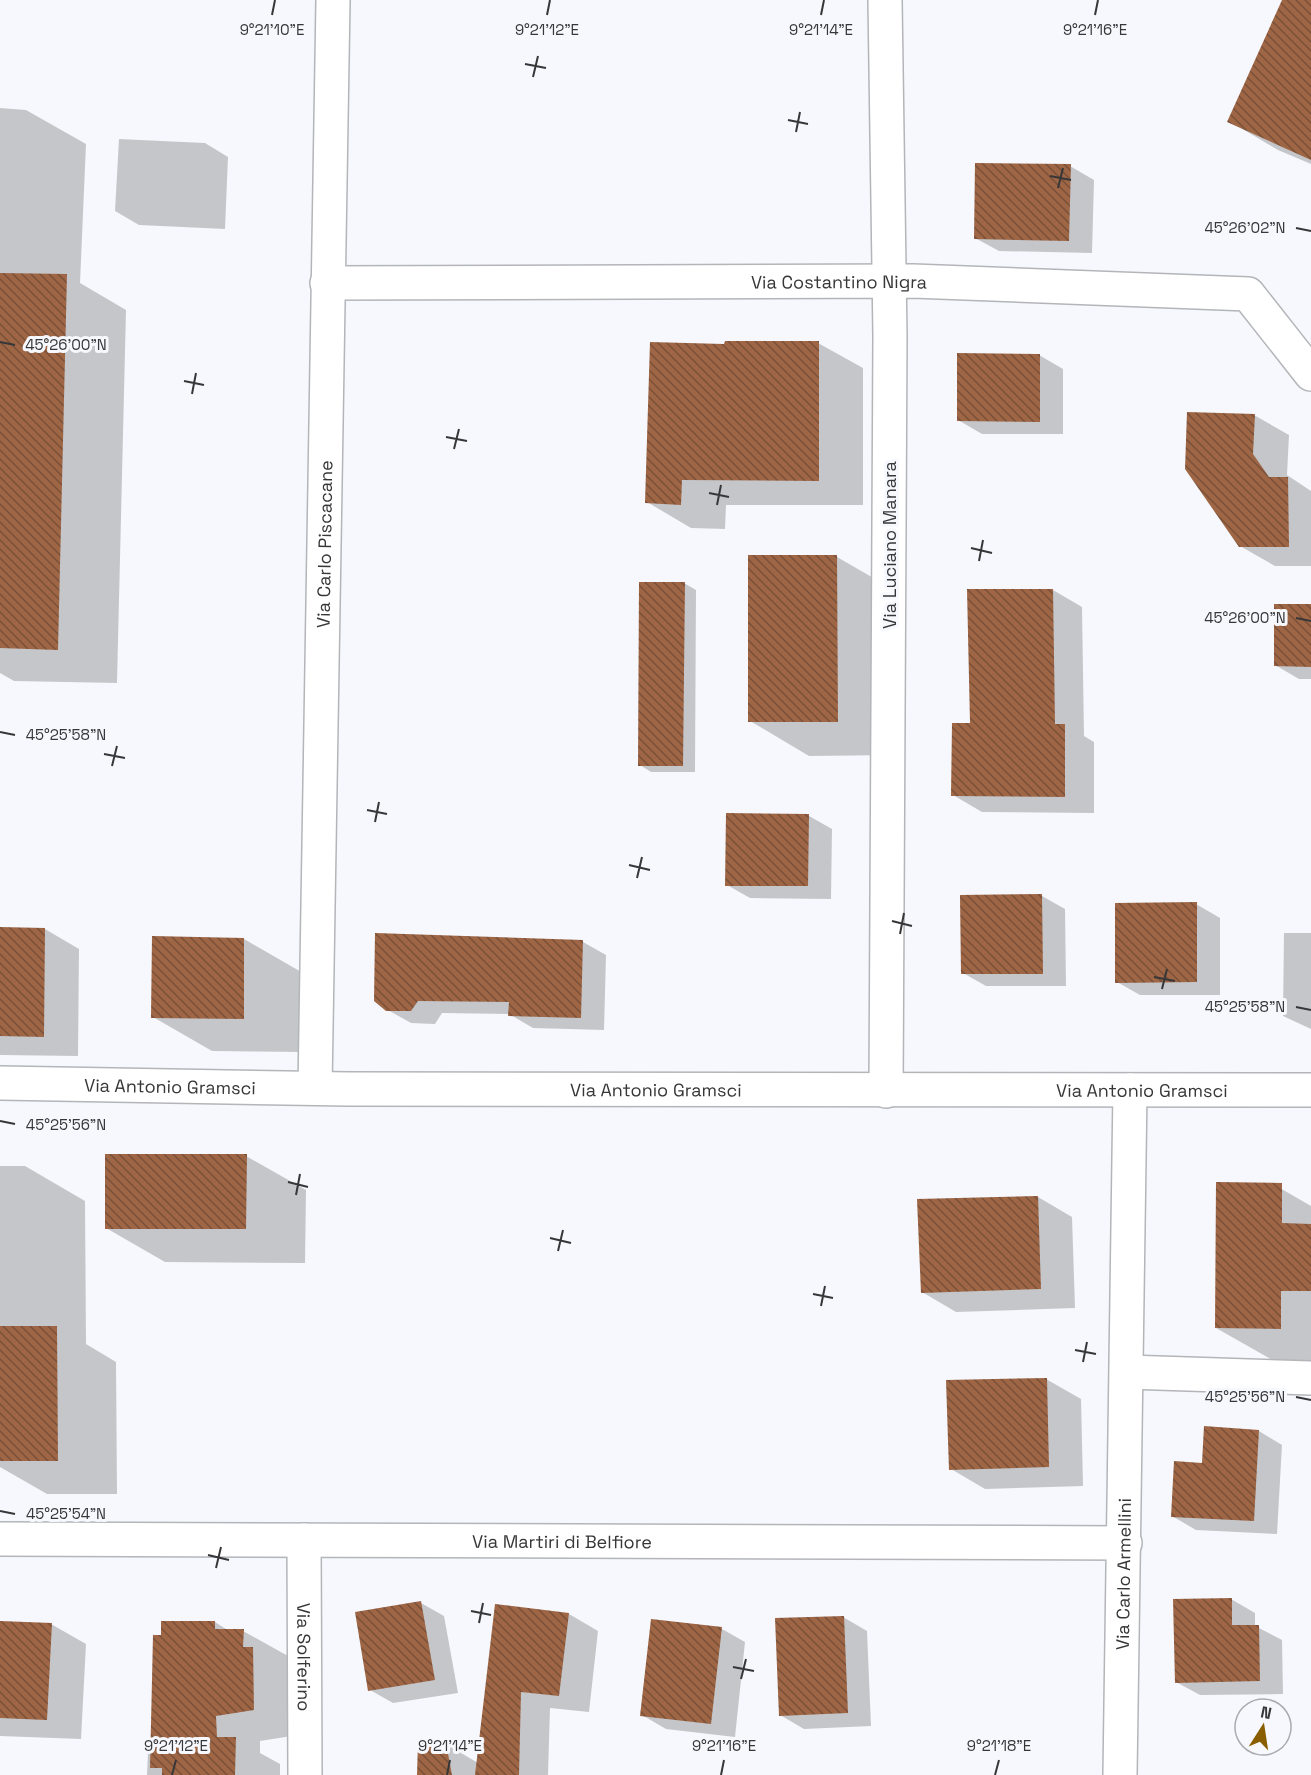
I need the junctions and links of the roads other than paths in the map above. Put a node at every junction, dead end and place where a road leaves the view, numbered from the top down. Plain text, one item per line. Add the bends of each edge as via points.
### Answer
1 (333, 0) edge
2 (885, 0) edge
3 (889, 281) junction
4 (327, 283) junction
5 (1311, 374) edge
6 (0, 1083) edge
7 (315, 1088) junction
8 (1130, 1090) junction
9 (1311, 1090) edge
10 (886, 1091) junction
11 (1127, 1372) junction
12 (1311, 1378) edge
13 (0, 1539) edge
14 (304, 1540) junction
15 (1125, 1543) junction
16 (305, 1775) edge
17 (1120, 1775) edge

1 - 4 street, Via Carlo Piscacane
2 - 3 street, Via Luciano Manara
3 - 4 street, Via Costantino Nigra
3 - 5 street, Via Costantino Nigra via 1248,294
3 - 10 street, Via Luciano Manara
4 - 7 street, Via Carlo Piscacane
6 - 7 street, Via Antonio Gramsci
7 - 10 street, Via Antonio Gramsci
8 - 9 street, Via Antonio Gramsci
8 - 10 street, Via Antonio Gramsci
8 - 11 street, Via Carlo Armellini
11 - 12 street
11 - 15 street, Via Carlo Armellini
13 - 14 street, Via Martiri di Belfiore
14 - 15 street, Via Martiri di Belfiore
14 - 16 street, Via Solferino
15 - 17 street, Via Carlo Armellini

